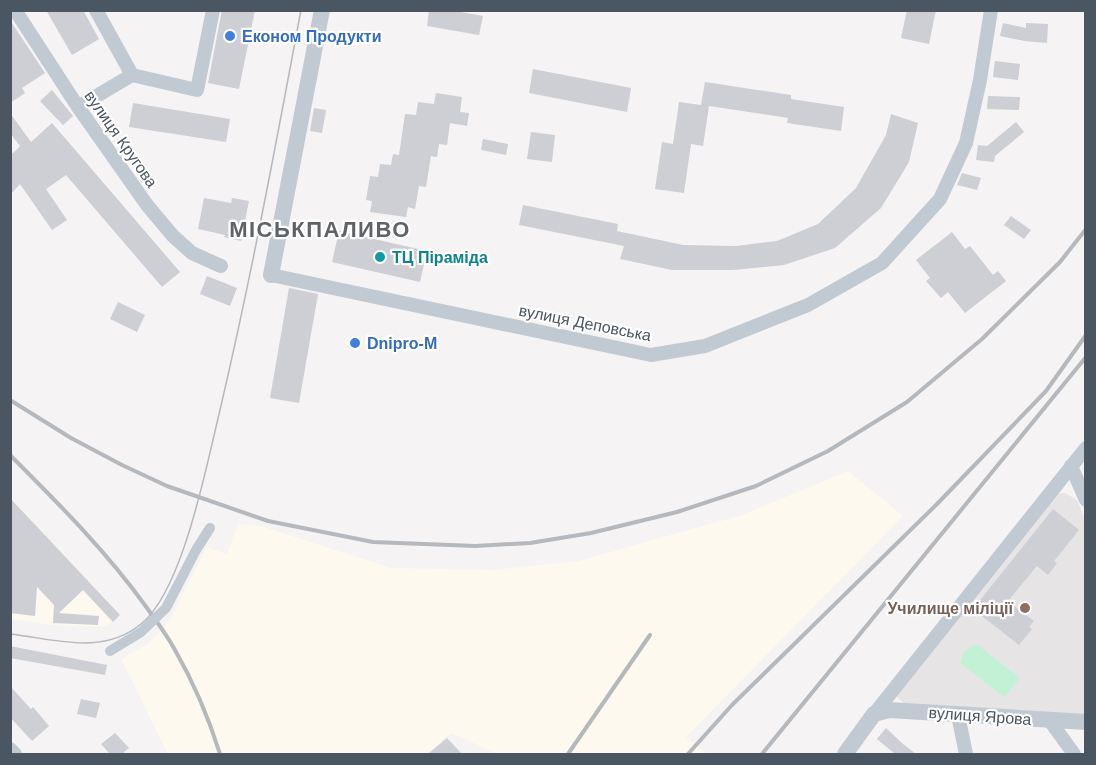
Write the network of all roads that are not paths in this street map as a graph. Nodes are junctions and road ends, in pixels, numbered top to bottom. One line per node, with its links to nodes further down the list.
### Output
1 (15, 10): 7 (street, вулиця Кругова)
2 (96, 10): 6 (street)
3 (213, 10): 6 (street)
4 (322, 10): 9 (street)
5 (991, 10): 9 (street, вулиця Деповська)
6 (132, 75): 7 (street)
7 (78, 107): 8 (street, вулиця Кругова)
8 (221, 266)
9 (271, 275)
10 (1086, 448): 11 (street)
11 (1071, 466): 12 (street); 15 (street)
12 (1086, 500)
13 (210, 528): 14 (street, bridge)
14 (110, 651)
15 (874, 714): 16 (street, вулиця Ярова); 21 (street)
16 (958, 715): 17 (street, вулиця Ярова); 22 (street)
17 (1050, 721): 18 (street, вулиця Ярова); 23 (street)
18 (1086, 722)
19 (10, 749): 20 (street)
20 (15, 754)
21 (845, 754)
22 (966, 754)
23 (1074, 754)

